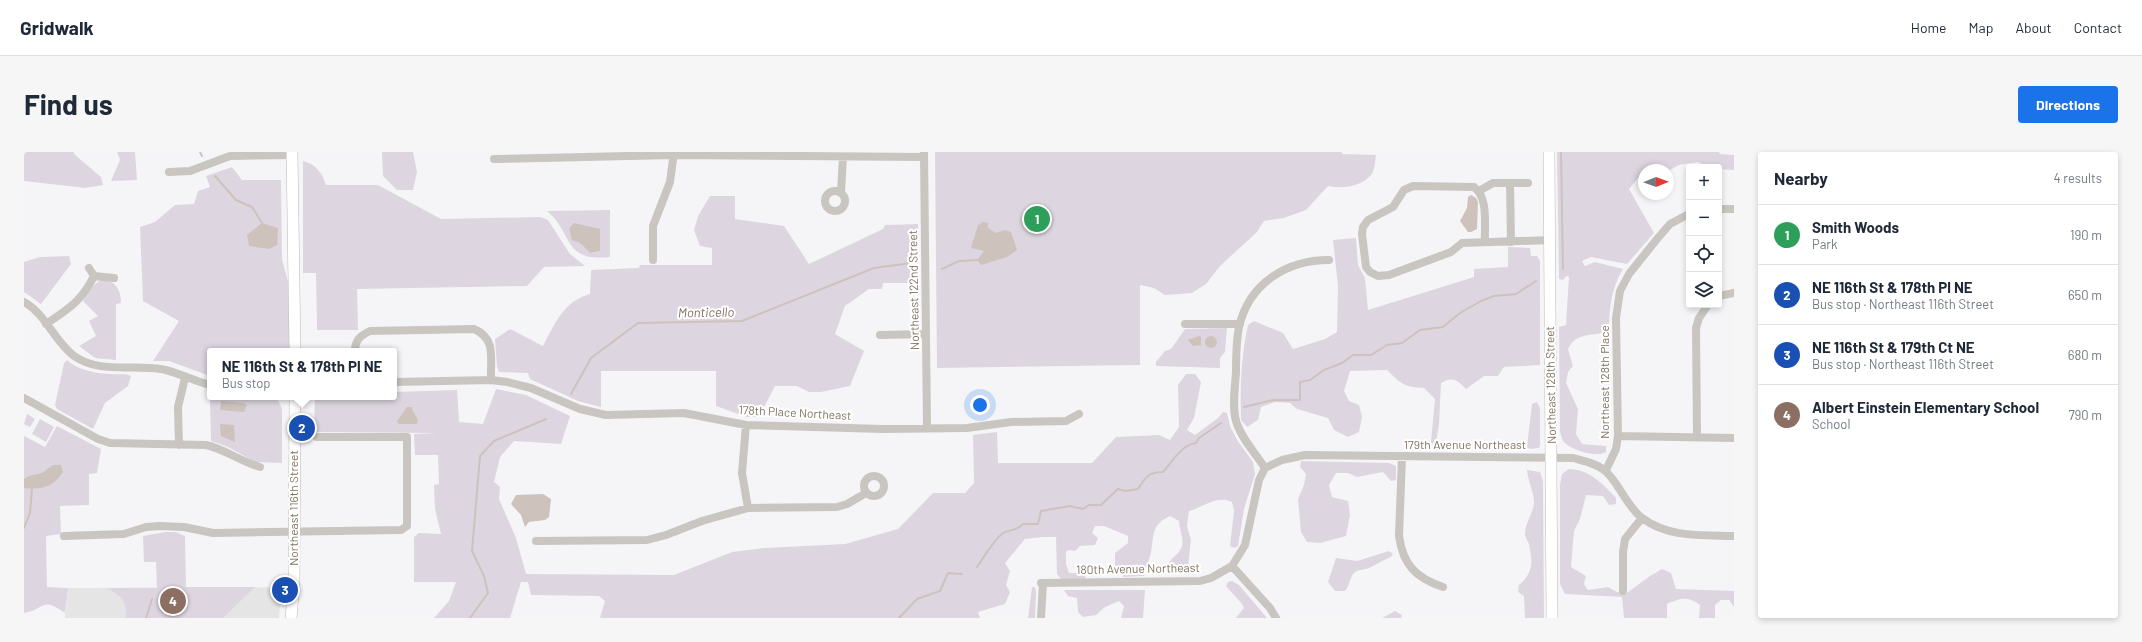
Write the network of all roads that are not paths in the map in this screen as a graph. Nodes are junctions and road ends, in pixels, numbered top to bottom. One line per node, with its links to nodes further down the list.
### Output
1 (1549, 152): 16 (street, Northeast 128th Street)
2 (292, 153): 8 (street); 33 (street)
3 (674, 154): 4 (street); 7 (street); 19 (street)
4 (757, 154): 6 (street)
5 (924, 155): 6 (street); 31 (street, Northeast 122nd Street)
6 (843, 157): 12 (street)
7 (494, 159)
8 (169, 172)
9 (1510, 183): 10 (street); 11 (street); 18 (street)
10 (1528, 183)
11 (1479, 191): 17 (street); 17 (street)
12 (841, 192)
13 (1722, 209): 14 (street)
14 (1734, 209)
15 (1686, 216): 44 (street, Northeast 128th Place)
16 (1550, 240): 18 (street); 50 (street, Northeast 128th Street)
17 (1485, 242): 18 (street)
18 (1511, 242)
19 (653, 260)
20 (1329, 260): 30 (street)
21 (89, 268): 22 (street)
22 (94, 276): 23 (street); 28 (street)
23 (114, 278)
24 (1734, 293): 25 (street)
25 (1722, 295)
26 (24, 302): 28 (street)
27 (1706, 308): 46 (street)
28 (46, 324): 35 (street)
29 (1185, 324): 30 (street)
30 (1240, 324): 52 (street)
31 (926, 334): 32 (street); 43 (street, Northeast 122nd Street)
32 (880, 335)
33 (295, 348)
34 (355, 348): 36 (street)
35 (185, 378): 38 (street); 48 (street)
36 (491, 380): 37 (street, 178th Place Northeast); 42 (street, 178th Place Northeast)
37 (397, 382)
38 (207, 384)
39 (24, 398): 48 (street)
40 (295, 400): 57 (street, Northeast 116th Street)
41 (1079, 414): 43 (street, 178th Place Northeast)
42 (746, 425): 43 (street, 178th Place Northeast); 55 (street)
43 (927, 428)
44 (1618, 436): 46 (street); 53 (street, Northeast 128th Place)
45 (316, 437): 57 (street)
46 (1697, 438): 47 (street)
47 (1734, 438)
48 (179, 445): 51 (street)
49 (1402, 457): 50 (street, 179th Avenue Northeast); 52 (street, 179th Avenue Northeast); 62 (street)
50 (1552, 457): 53 (street, 179th Avenue Northeast); 67 (street, Northeast 128th Street)
51 (260, 467)
52 (1265, 468): 61 (street)
53 (1606, 470): 56 (street, 179th Avenue Northeast)
54 (866, 493): 55 (street)
55 (748, 508): 60 (street)
56 (1642, 518): 59 (street, 179th Avenue Northeast); 63 (street)
57 (294, 531): 58 (street); 64 (street, Northeast 116th Street)
58 (64, 536)
59 (1734, 536)
60 (536, 541)
61 (1232, 566): 65 (street, 180th Avenue Northeast); 66 (street)
62 (1443, 587)
63 (1623, 591)
64 (291, 618)
65 (1041, 618)
66 (1276, 618)
67 (1552, 618)

